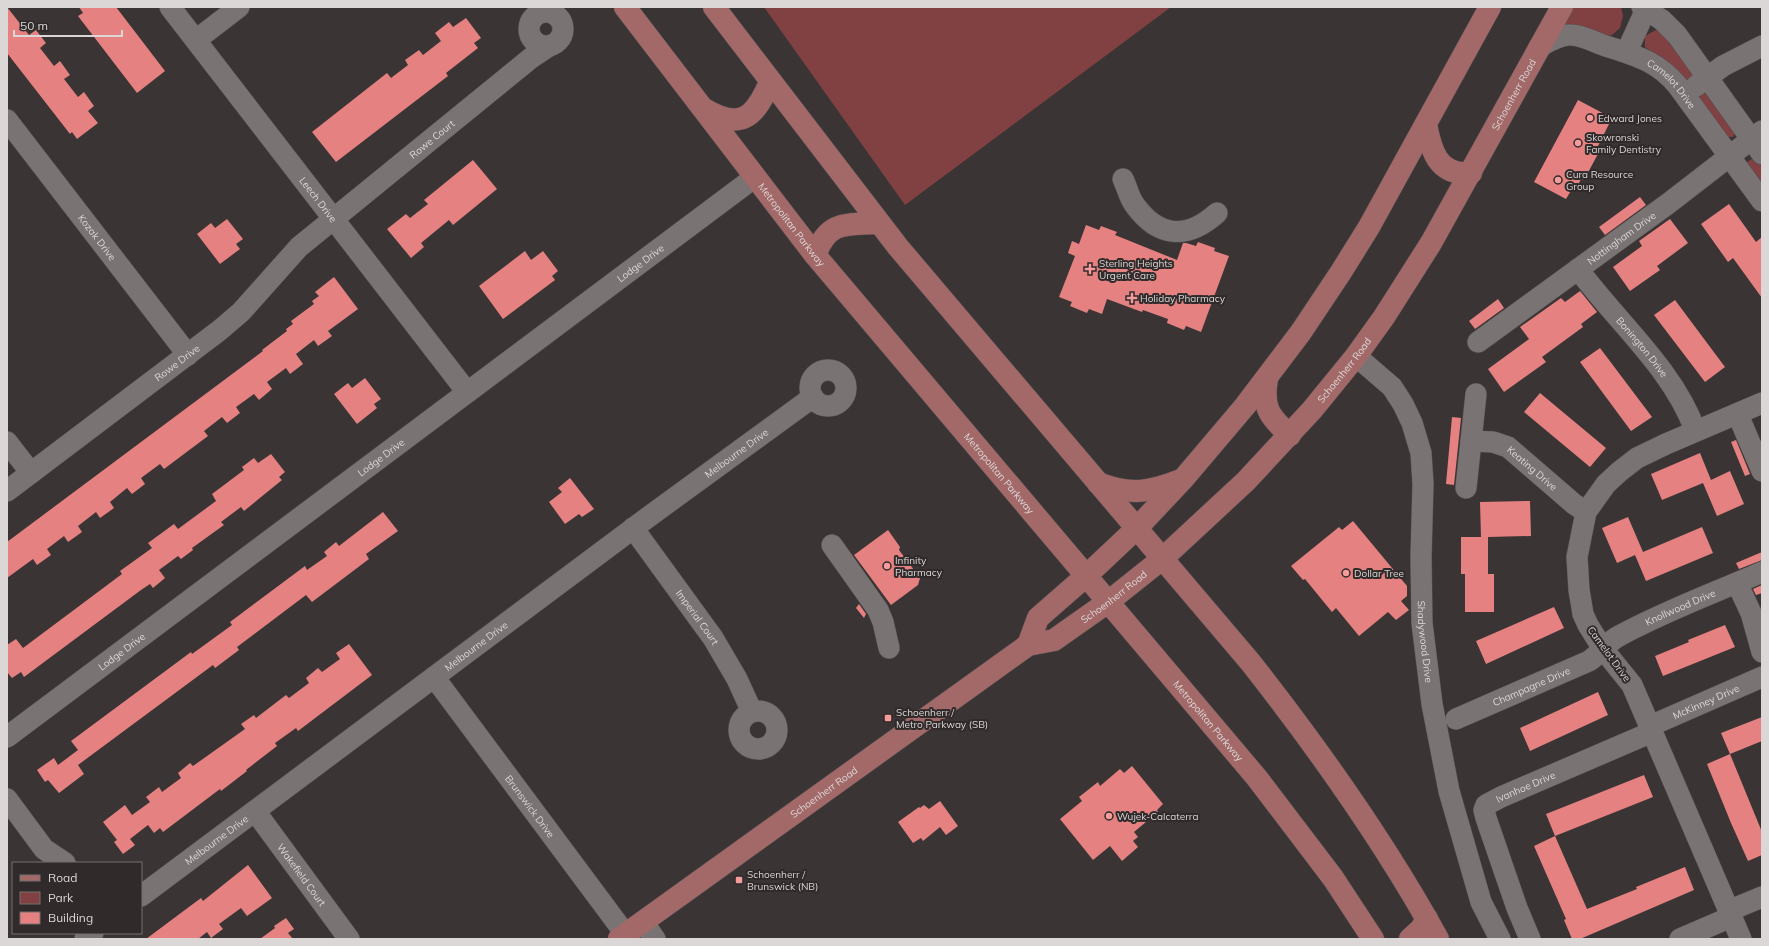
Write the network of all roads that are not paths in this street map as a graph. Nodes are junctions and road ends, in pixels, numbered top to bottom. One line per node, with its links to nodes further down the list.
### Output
1 (170, 7): 9 (street, Leech Drive)
2 (239, 7): 9 (street)
3 (625, 7): 18 (main road, Metropolitan Parkway)
4 (714, 7): 16 (main road)
5 (1490, 7): 20 (main road)
6 (1562, 7): 12 (main road, Schoenherr Road)
7 (1654, 10): 13 (street); 15 (street)
8 (530, 36): 10 (street); 10 (street, Rowe Court); 14 (street, Rowe Court)
9 (196, 40): 28 (street, Leech Drive)
10 (549, 46): 14 (street, Rowe Court)
11 (1762, 46): 15 (street)
12 (1539, 47): 13 (street, Camelot Drive); 23 (main road, Schoenherr Road)
13 (1627, 51): 17 (street, Camelot Drive)
14 (531, 58): 28 (street, Rowe Court)
15 (1708, 78): 17 (street); 21 (street)
16 (770, 82): 18 (main road); 29 (main road)
17 (1684, 94): 22 (street, Camelot Drive)
18 (701, 107): 24 (main road, Metropolitan Parkway)
19 (7, 120): 33 (street, Kozak Drive)
20 (1426, 124): 23 (main road); 35 (main road)
21 (1758, 142): 22 (street, Nottingham Drive)
22 (1730, 156): 26 (street, Camelot Drive); 31 (street, Nottingham Drive)
23 (1471, 173): 34 (main road, Schoenherr Road)
24 (755, 177): 30 (main road, Metropolitan Parkway); 36 (street, Lodge Drive)
25 (1124, 179): 27 (street)
26 (1762, 201)
27 (1217, 213)
28 (333, 219): 33 (street, Rowe Drive); 36 (street, Leech Drive)
29 (878, 222): 30 (main road); 48 (main road)
30 (815, 255): 57 (main road, Metropolitan Parkway)
31 (1578, 269): 32 (street, Nottingham Drive); 41 (street, Bonington Drive)
32 (1478, 342)
33 (188, 355): 46 (street, Rowe Drive)
34 (1356, 356): 42 (main road, Schoenherr Road); 83 (street, Shadywood Drive)
35 (1267, 379): 42 (main road); 47 (main road)
36 (467, 392): 69 (street, Lodge Drive)
37 (1476, 394): 43 (street)
38 (813, 397): 52 (street, Melbourne Drive)
39 (1762, 404): 40 (street, Camelot Drive)
40 (1738, 415): 41 (street, Camelot Drive); 45 (street)
41 (1695, 430): 51 (street, Camelot Drive)
42 (1290, 435): 55 (main road, Schoenherr Road)
43 (1471, 441): 49 (street); 51 (street, Keating Drive)
44 (7, 442): 46 (street)
45 (1762, 471)
46 (31, 473): 50 (street, Rowe Drive)
47 (1184, 478): 48 (main road); 53 (main road)
48 (1098, 483): 53 (main road)
49 (1466, 488)
50 (7, 491)
51 (1586, 512): 62 (street, Camelot Drive)
52 (633, 528): 64 (street, Melbourne Drive); 66 (street, Imperial Court)
53 (1137, 528): 55 (main road); 57 (main road)
54 (832, 545): 61 (street)
55 (1162, 559): 59 (main road, Schoenherr Road); 76 (main road)
56 (1762, 572): 58 (street, Knollwood Drive)
57 (1086, 576): 59 (main road, Metropolitan Parkway); 60 (main road)
58 (1737, 583): 62 (street, Knollwood Drive); 63 (street)
59 (1108, 602): 60 (main road, Schoenherr Road); 79 (main road, Metropolitan Parkway)
60 (1028, 644): 77 (main road, Schoenherr Road)
61 (889, 648)
62 (1604, 649): 67 (street, Champagne Drive); 68 (street, Camelot Drive)
63 (1762, 652)
64 (434, 677): 71 (street, Melbourne Drive); 78 (street, Brunswick Drive)
65 (1762, 677): 68 (street, McKinney Drive)
66 (752, 712)
67 (1456, 719)
68 (1651, 729): 75 (street, Camelot Drive); 84 (street, Ivanhoe Drive)
69 (7, 737)
70 (7, 799): 72 (street)
71 (255, 811): 73 (street, Melbourne Drive); 80 (street, Wakefield Court)
72 (64, 862)
73 (142, 895)
74 (1762, 897): 75 (street)
75 (1730, 914): 85 (street); 86 (street, Camelot Drive)
76 (1427, 919): 81 (main road); 82 (main road)
77 (649, 930): 78 (main road, Schoenherr Road)
78 (625, 937)
79 (1374, 938)
80 (349, 939)
81 (1410, 939)
82 (1438, 939)
83 (1500, 939)
84 (1530, 939)
85 (1680, 939)
86 (1741, 939)

